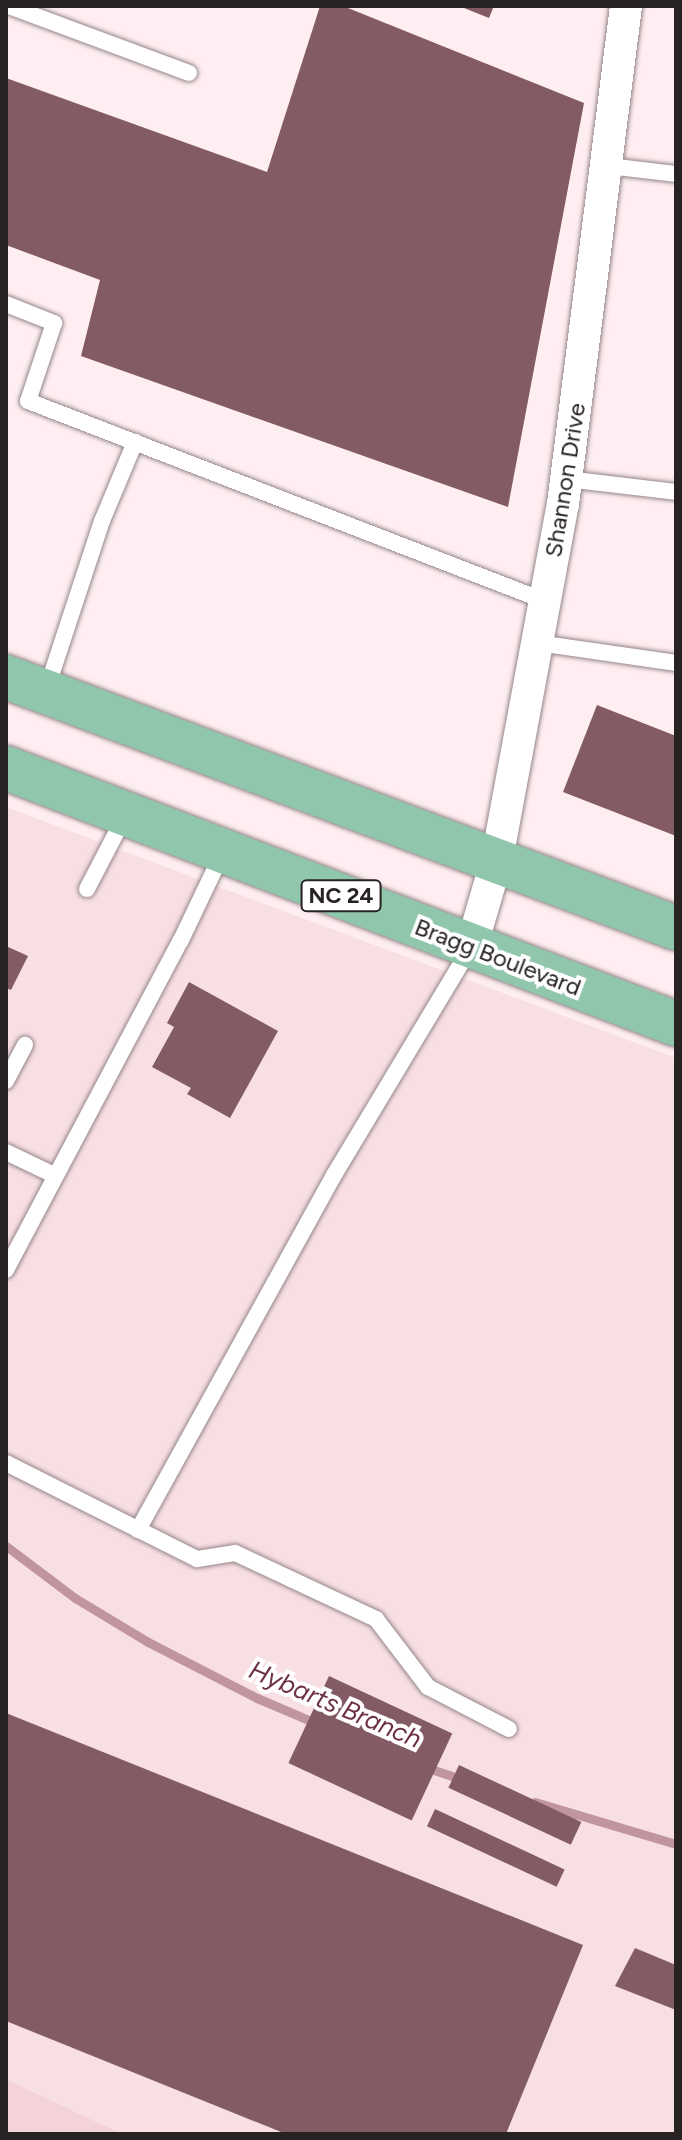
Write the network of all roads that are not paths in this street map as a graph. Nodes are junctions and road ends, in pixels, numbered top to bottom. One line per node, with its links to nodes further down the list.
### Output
1 (9, 6): 3 (lane)
2 (626, 6): 4 (street, Shannon Drive)
3 (189, 73)
4 (608, 166): 5 (lane); 8 (street, Shannon Drive)
5 (676, 174)
6 (6, 304): 7 (lane)
7 (135, 442): 10 (lane); 14 (lane)
8 (566, 479): 9 (lane); 10 (street, Shannon Drive)
9 (676, 492)
10 (545, 601): 11 (street, Shannon Drive)
11 (538, 643): 12 (lane); 18 (street, Shannon Drive)
12 (676, 663)
13 (6, 677): 14 (main road)
14 (46, 692): 18 (main road)
15 (6, 768): 16 (main road, Bragg Boulevard / NC 24)
16 (126, 813): 17 (main road, Bragg Boulevard / NC 24); 19 (lane)
17 (224, 850): 21 (main road, Bragg Boulevard / NC 24); 26 (lane)
18 (497, 859): 20 (main road); 21 (street, Shannon Drive)
19 (87, 889)
20 (676, 928)
21 (471, 948): 22 (main road, Bragg Boulevard / NC 24); 29 (lane)
22 (676, 1024)
23 (25, 1045): 24 (lane)
24 (6, 1081)
25 (6, 1152): 26 (lane)
26 (56, 1176): 27 (lane)
27 (6, 1270)
28 (6, 1463): 29 (lane)
29 (138, 1530): 30 (lane)
30 (509, 1729)

